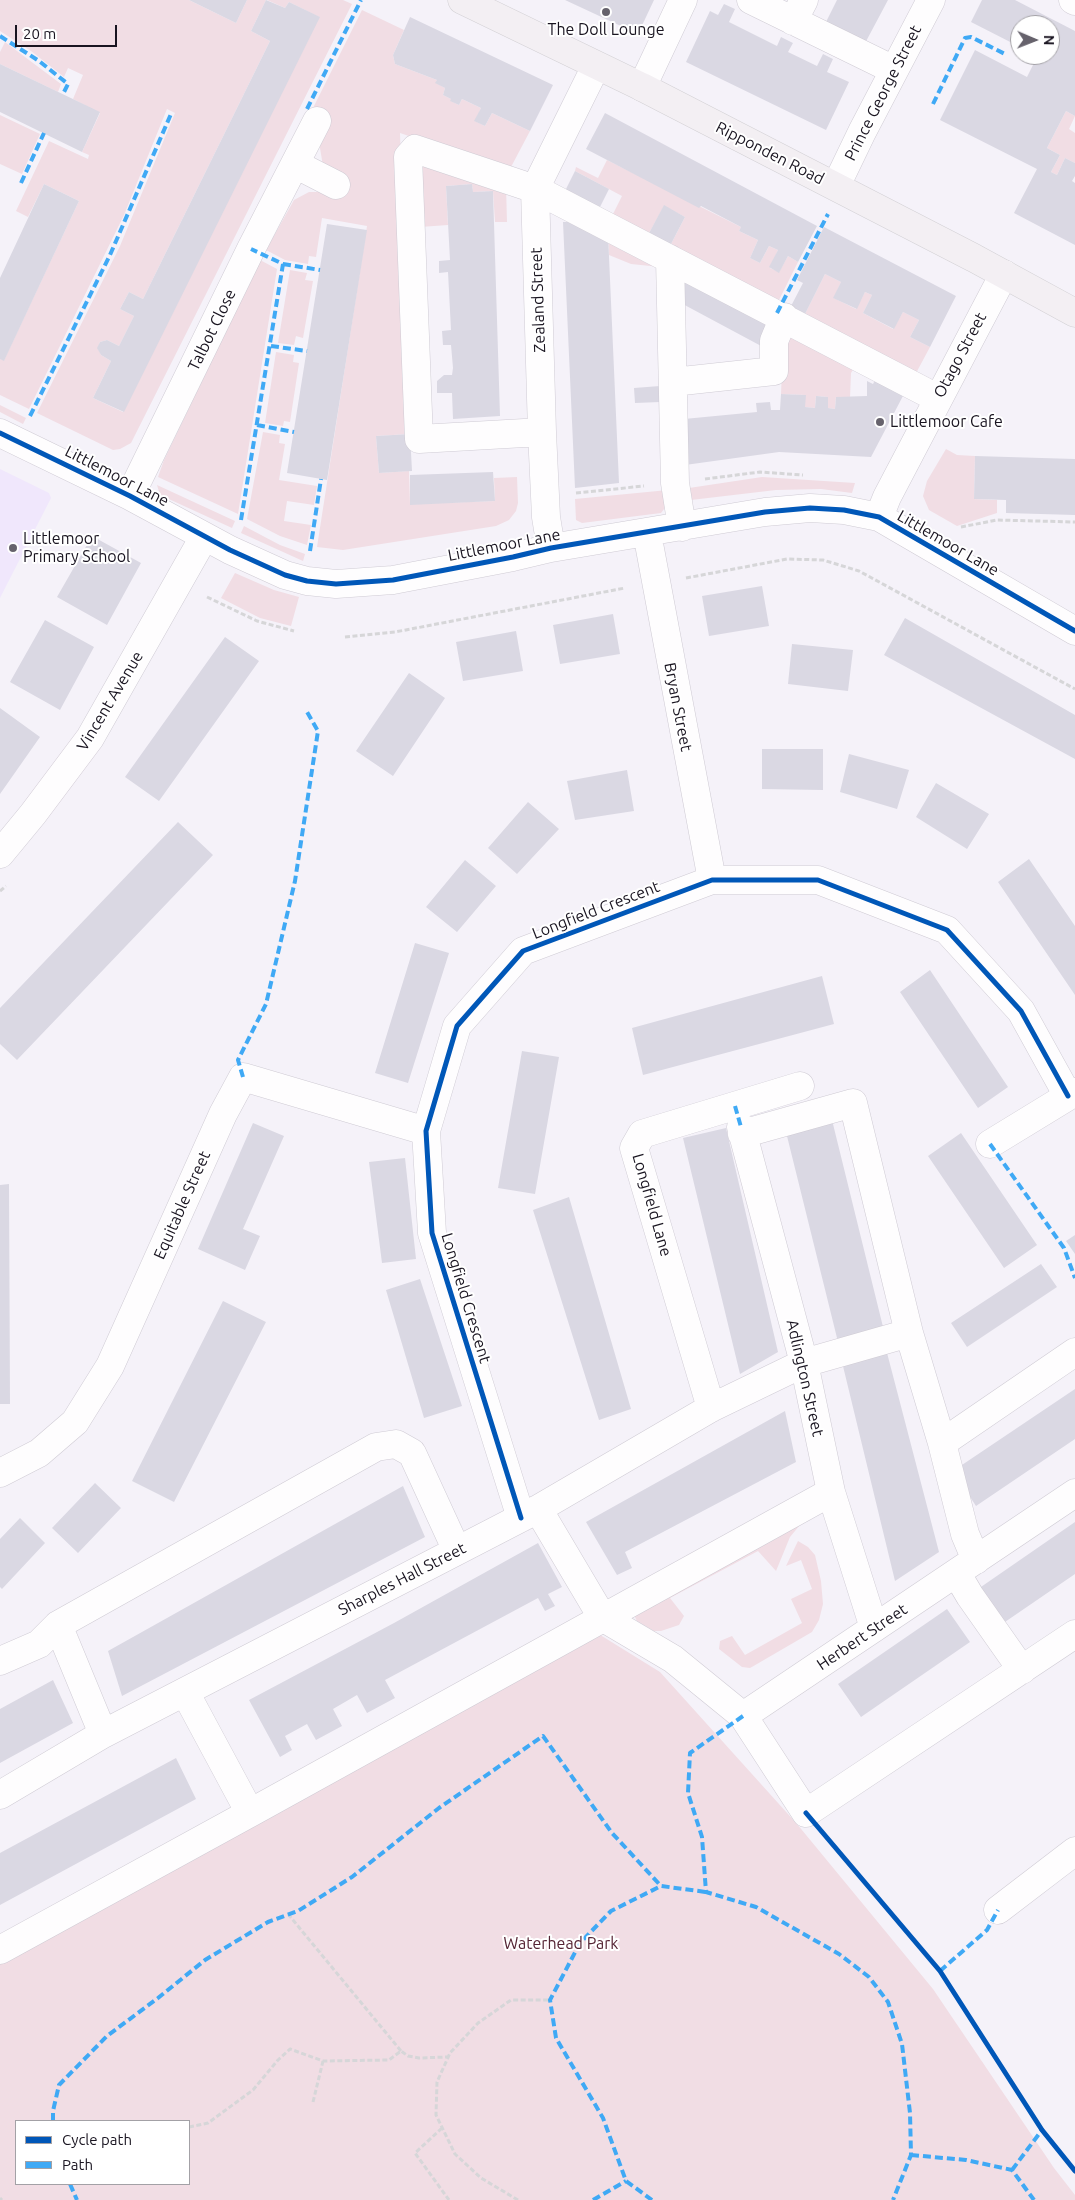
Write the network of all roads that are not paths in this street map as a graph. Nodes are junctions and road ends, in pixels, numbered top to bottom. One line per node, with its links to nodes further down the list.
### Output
1 (462, 0): 6 (main road, Ripponden Road)
2 (683, 0): 8 (street)
3 (751, 0): 5 (street)
4 (931, 0): 7 (street, Prince George Street)
5 (799, 10): 7 (street)
6 (596, 66): 8 (main road, Ripponden Road); 13 (street, Zealand Street)
7 (894, 70): 12 (street, Prince George Street)
8 (642, 87): 12 (main road, Ripponden Road)
9 (317, 121): 10 (street, Talbot Close)
10 (295, 164): 11 (street); 22 (street, Talbot Close)
11 (336, 185)
12 (836, 186): 15 (main road, Ripponden Road)
13 (535, 189): 14 (street); 20 (street, Zealand Street); 20 (street)
14 (670, 259): 17 (street); 18 (street)
15 (1004, 274): 16 (main road, Ripponden Road); 19 (street, Otago Street)
16 (1075, 313)
17 (784, 317): 18 (street); 19 (street)
18 (672, 382): 24 (street)
19 (937, 398): 23 (street, Otago Street)
20 (542, 432): 27 (street, Zealand Street)
21 (0, 433): 22 (street, Littlemoor Lane)
22 (130, 496): 26 (street, Littlemoor Lane)
23 (879, 517): 24 (street, Littlemoor Lane); 28 (street, Littlemoor Lane)
24 (682, 527): 25 (street, Littlemoor Lane)
25 (647, 533): 27 (street, Littlemoor Lane); 30 (street, Bryan Street)
26 (204, 537): 27 (street, Littlemoor Lane); 29 (street, Vincent Avenue)
27 (551, 548)
28 (1075, 630)
29 (0, 854)
30 (712, 880): 32 (street, Longfield Crescent); 33 (street, Longfield Crescent)
31 (800, 1086): 38 (street, Longfield Lane)
32 (1072, 1094): 34 (street, Longfield Crescent)
33 (426, 1131): 40 (street, Equitable Street); 43 (street, Longfield Crescent)
34 (990, 1144)
35 (908, 1333): 37 (street, Sharples Hall Street); 37 (street, Adlington Street); 39 (street)
36 (1075, 1352): 39 (street)
37 (804, 1363): 38 (street, Sharples Hall Street); 41 (street, Adlington Street)
38 (711, 1408): 43 (street, Sharples Hall Street)
39 (942, 1443): 45 (street)
40 (0, 1473)
41 (831, 1492): 46 (street); 48 (street, Adlington Street)
42 (1075, 1493): 45 (street, Herbert Street)
43 (529, 1513): 44 (street, Sharples Hall Street); 46 (street, Longfield Crescent)
44 (457, 1551): 47 (street); 52 (street, Sharples Hall Street)
45 (967, 1567): 48 (street, Herbert Street); 51 (street)
46 (602, 1617): 53 (street); 56 (street)
47 (58, 1626): 50 (street); 54 (street)
48 (874, 1628): 53 (street, Herbert Street)
49 (1075, 1634): 51 (street)
50 (0, 1661)
51 (1022, 1670): 53 (street)
52 (185, 1692): 54 (street, Sharples Hall Street); 56 (street)
53 (744, 1716)
54 (103, 1734): 55 (street, Sharples Hall Street)
55 (0, 1795)
56 (250, 1813): 59 (street)
57 (1075, 1852): 58 (street)
58 (998, 1910)
59 (0, 1950)

